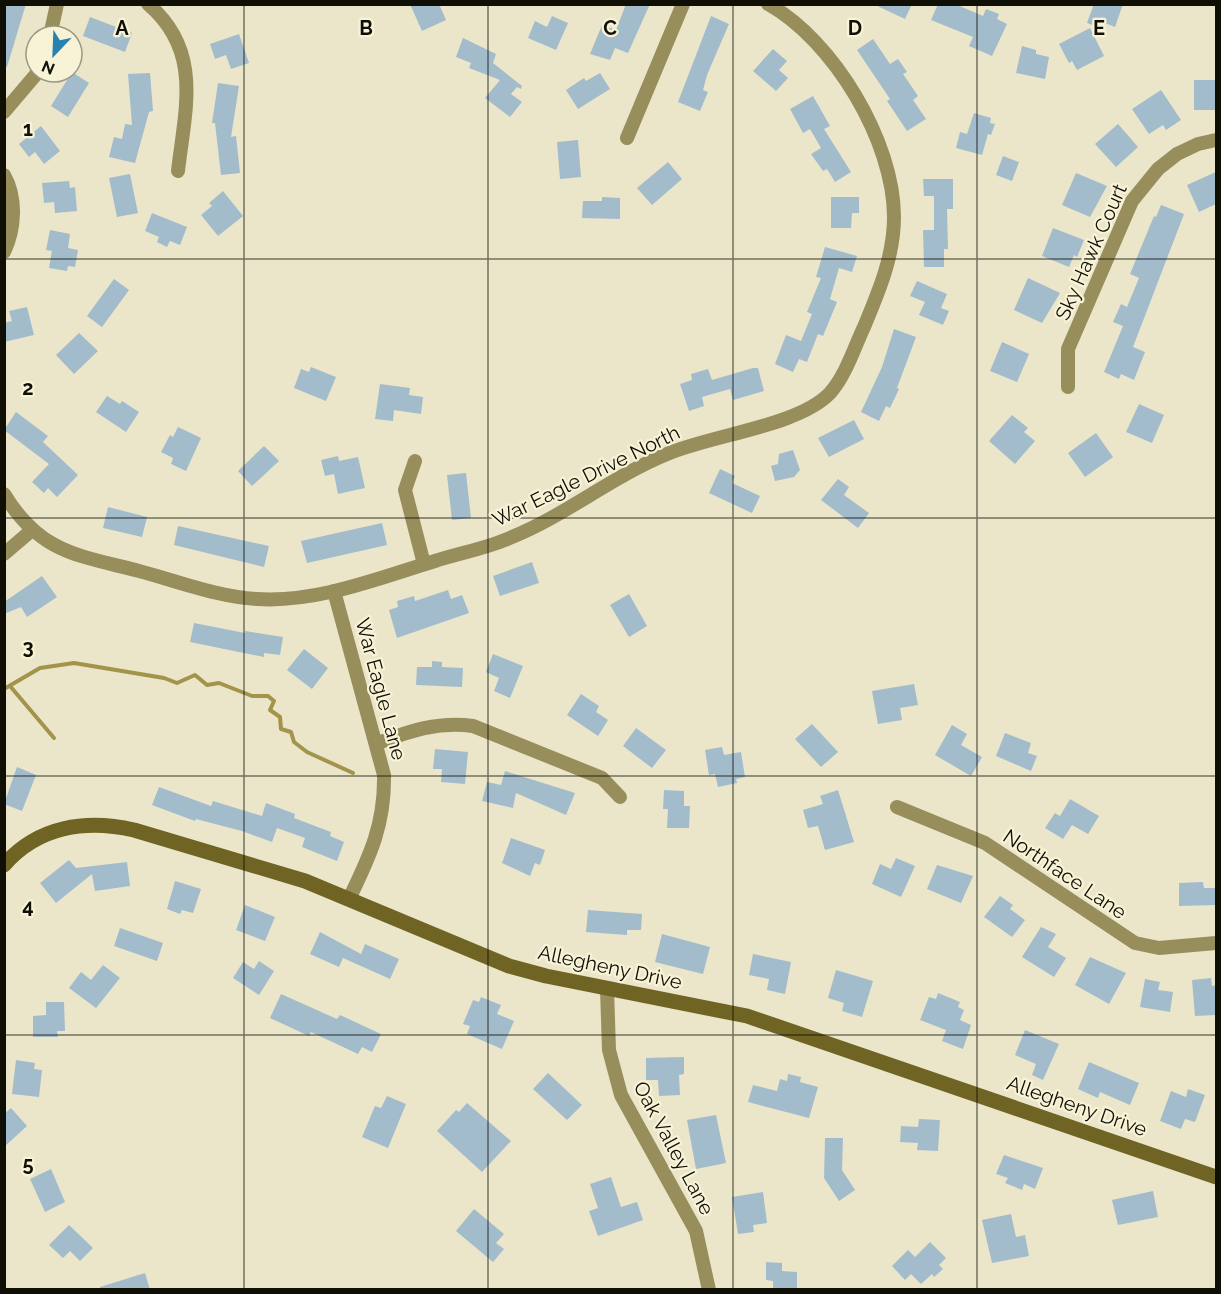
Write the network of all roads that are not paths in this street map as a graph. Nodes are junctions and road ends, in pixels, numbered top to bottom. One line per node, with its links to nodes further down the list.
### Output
1 (57, 4): 5 (street)
2 (148, 4): 10 (street)
3 (683, 4): 8 (street)
4 (768, 4): 18 (street, War Eagle Drive North)
5 (53, 24)
6 (28, 84): 7 (street)
7 (4, 112)
8 (627, 138)
9 (1216, 140): 13 (street, Sky Hawk Court)
10 (178, 171)
11 (4, 175): 12 (street)
12 (4, 252)
13 (1068, 387)
14 (414, 461): 18 (street)
15 (4, 494): 16 (street, War Eagle Drive North)
16 (32, 530): 17 (street); 19 (street, War Eagle Drive North)
17 (4, 554)
18 (424, 564): 19 (street, War Eagle Drive North)
19 (333, 591): 20 (street, War Eagle Lane)
20 (378, 743): 21 (street); 24 (street, War Eagle Lane)
21 (620, 797)
22 (897, 807): 25 (street, Northface Lane)
23 (4, 865): 24 (street, Allegheny Drive)
24 (349, 898): 26 (street, Allegheny Drive)
25 (1216, 943)
26 (607, 989): 27 (street, Allegheny Drive); 28 (street, Oak Valley Lane)
27 (1216, 1177)
28 (710, 1290)

